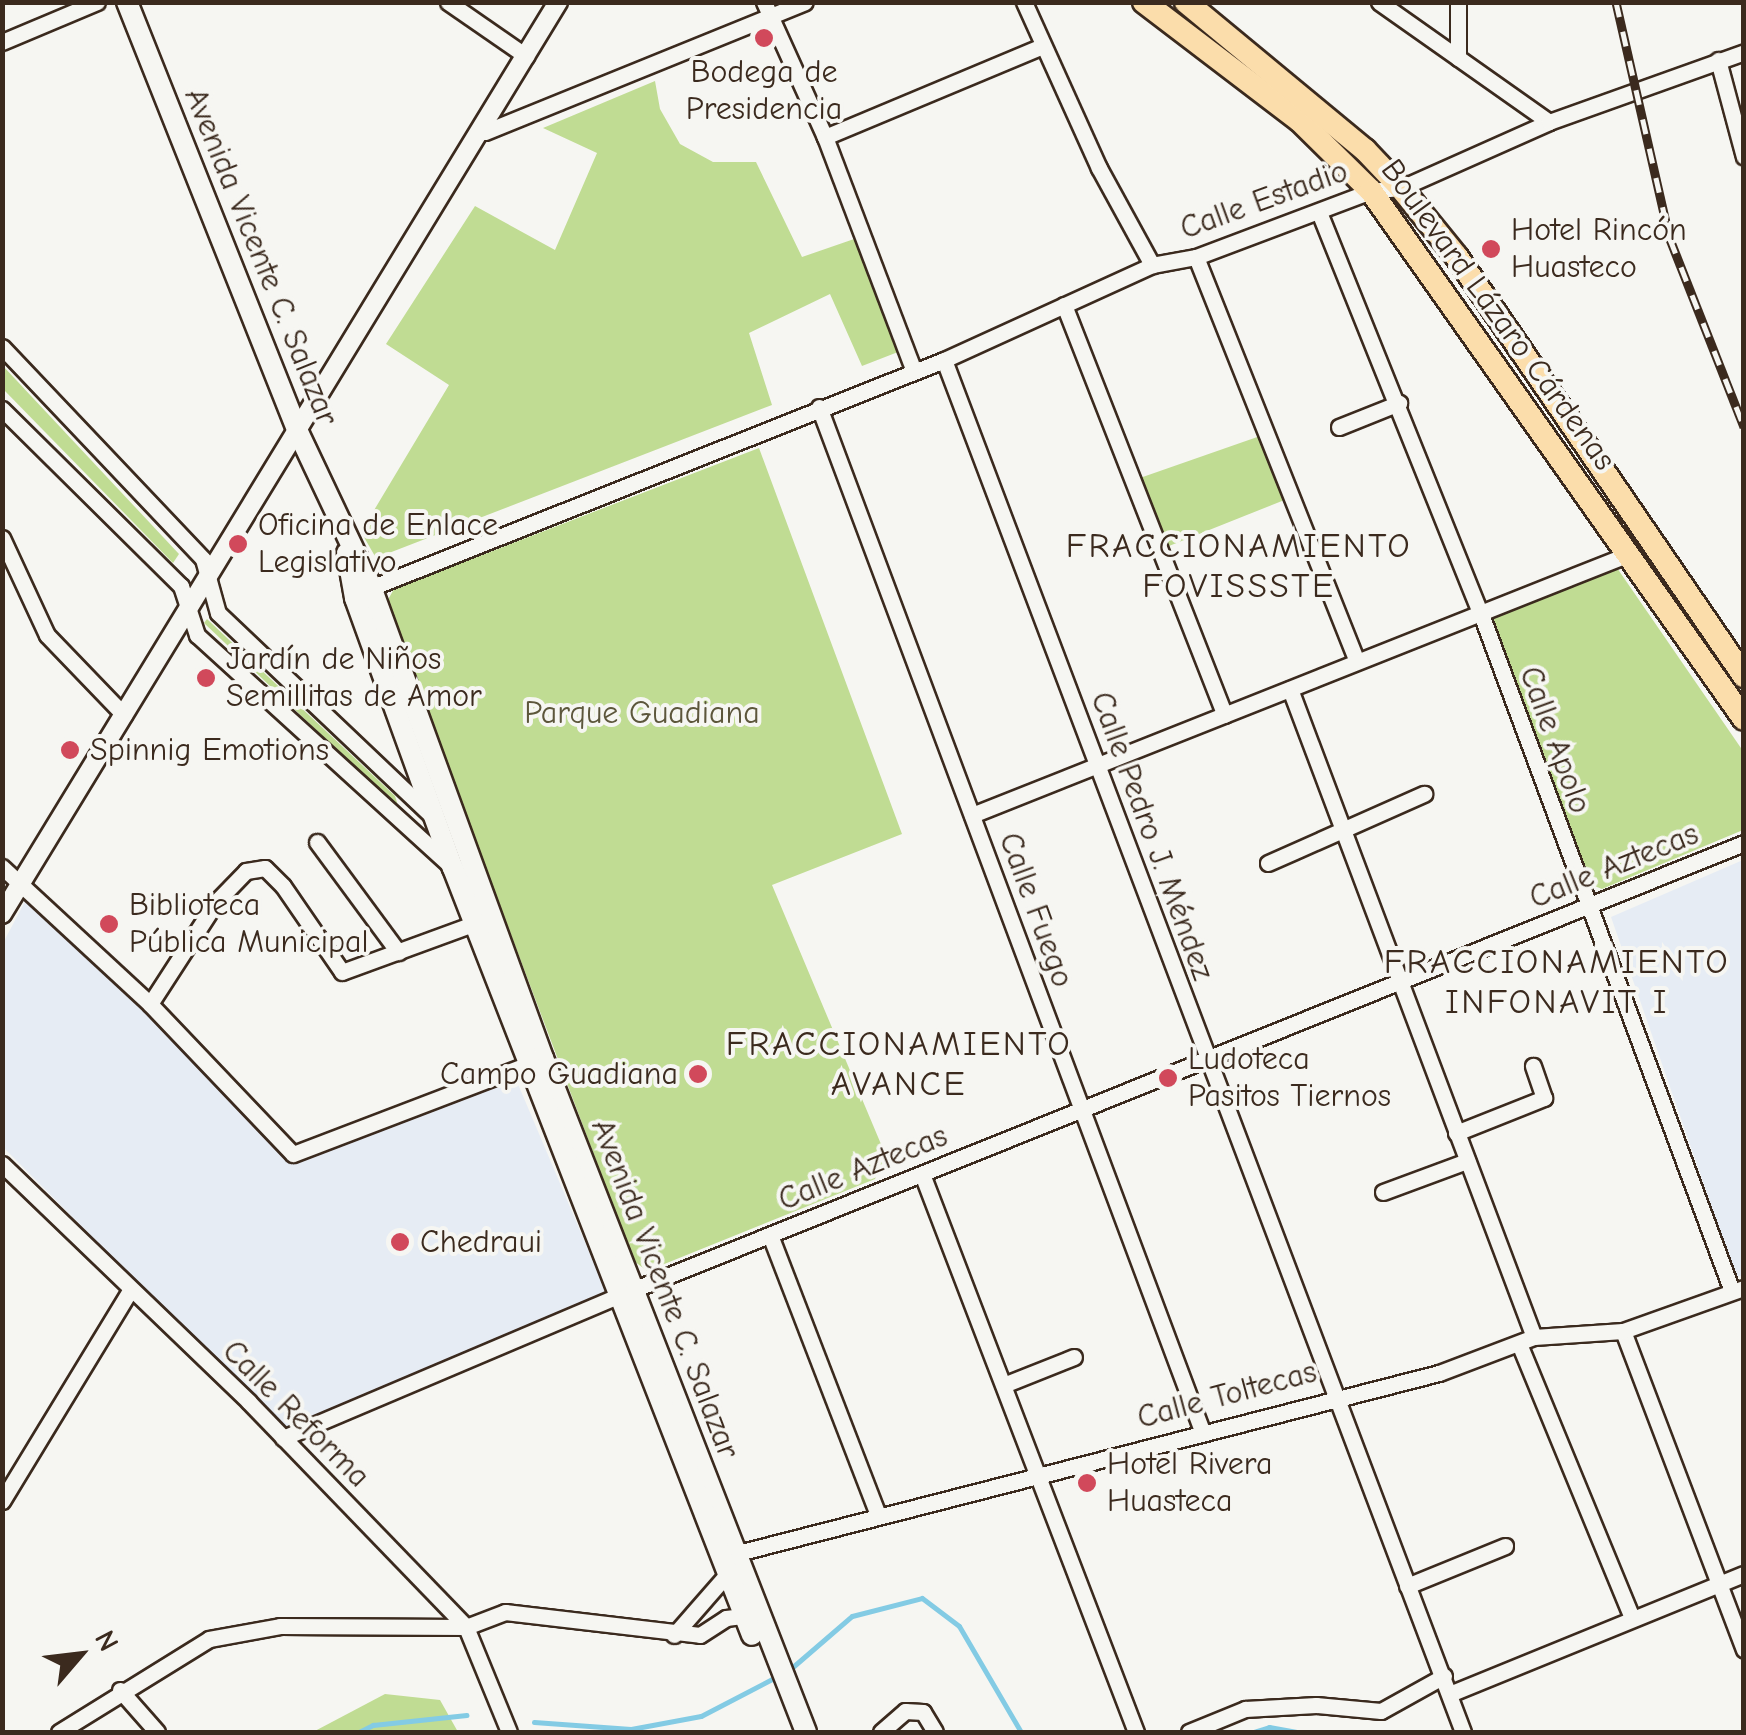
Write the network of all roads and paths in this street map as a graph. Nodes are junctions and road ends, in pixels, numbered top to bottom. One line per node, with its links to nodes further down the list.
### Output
1 (97, 2): 12 (street)
2 (127, 2): 35 (main road, Avenida Vicente C. Salazar)
3 (448, 2): 15 (street)
4 (558, 2): 15 (street)
5 (806, 2): 11 (street)
6 (1024, 2): 13 (street)
7 (1144, 2): 23 (main road, Boulevard Lázaro Cárdenas)
8 (1186, 2): 22 (main road, Boulevard Lázaro Cárdenas)
9 (1379, 2): 16 (street)
10 (1458, 2): 16 (street)
11 (767, 9): 19 (street); 20 (street)
12 (2, 42)
13 (1043, 46): 20 (street); 26 (street)
14 (1744, 52): 17 (street, Calle Estadio)
15 (526, 56): 19 (street)
16 (1458, 58): 18 (street)
17 (1718, 60): 18 (street, Calle Estadio); 21 (street)
18 (1549, 122): 22 (street, Calle Estadio)
19 (484, 132): 35 (street)
20 (825, 137): 30 (street)
21 (1744, 158)
22 (1401, 188): 23 (street, Calle Estadio); 43 (main road, Boulevard Lázaro Cárdenas)
23 (1371, 191): 24 (street, Calle Estadio); 37 (main road, Boulevard Lázaro Cárdenas)
24 (1319, 212): 25 (street, Calle Estadio); 31 (street, Calle Apolo)
25 (1196, 257): 26 (street, Calle Estadio); 42 (street)
26 (1152, 265): 27 (street, Calle Estadio)
27 (1064, 305): 29 (street, Calle Estadio); 46 (street)
28 (2, 346): 38 (street)
29 (944, 360): 30 (street); 48 (street, Calle Pedro J. Méndez)
30 (914, 371): 32 (street)
31 (1398, 402): 34 (street); 41 (street, Calle Apolo)
32 (819, 408): 39 (street); 50 (street, Calle Fuego)
33 (2, 409): 40 (street)
34 (1338, 427)
35 (298, 432): 38 (street); 39 (main road, Avenida Vicente C. Salazar)
36 (2, 538): 45 (street)
37 (1629, 554): 41 (street); 47 (main road, Boulevard Lázaro Cárdenas)
38 (208, 580): 40 (street); 51 (street)
39 (362, 591): 51 (main road, Avenida Vicente C. Salazar); 55 (main road, Avenida Vicente C. Salazar)
40 (190, 613): 45 (street); 55 (street)
41 (1481, 614): 42 (street); 59 (street, Calle Apolo)
42 (1357, 661): 44 (street)
43 (1744, 676)
44 (1290, 689): 46 (street); 52 (street)
45 (124, 715): 58 (street)
46 (1225, 715): 48 (street)
47 (1744, 719)
48 (1098, 766): 50 (street); 65 (street, Calle Pedro J. Méndez)
49 (1424, 794): 52 (street)
50 (972, 815): 68 (street, Calle Fuego)
51 (435, 819): 55 (main road, Avenida Vicente C. Salazar)
52 (1339, 830): 56 (street); 63 (street)
53 (317, 842): 62 (street)
54 (1744, 844): 59 (street, Calle Aztecas)
55 (462, 858): 61 (main road, Avenida Vicente C. Salazar)
56 (1268, 864)
57 (2, 867): 58 (street)
58 (21, 879): 60 (street); 64 (street)
59 (1586, 907): 63 (street, Calle Aztecas); 76 (street, Calle Apolo)
60 (2, 914)
61 (482, 920): 62 (street); 66 (main road, Avenida Vicente C. Salazar)
62 (398, 952): 64 (street)
63 (1399, 982): 65 (street, Calle Aztecas); 69 (street)
64 (150, 1004): 66 (street)
65 (1206, 1060): 68 (street, Calle Aztecas); 82 (street, Calle Pedro J. Méndez)
66 (535, 1061): 77 (main road, Avenida Vicente C. Salazar)
67 (1532, 1066): 69 (street)
68 (1080, 1110): 72 (street, Calle Aztecas); 83 (street, Calle Fuego)
69 (1456, 1133): 70 (street)
70 (1467, 1161): 73 (street); 79 (street)
71 (2, 1164): 75 (street, Calle Reforma)
72 (922, 1174): 74 (street, Calle Aztecas); 81 (street)
73 (1383, 1192)
74 (770, 1235): 77 (street, Calle Aztecas); 87 (street)
75 (130, 1290): 84 (street, Calle Reforma); 86 (street)
76 (1738, 1290): 78 (street, Calle Toltecas)
77 (627, 1292): 84 (street, Calle Aztecas); 89 (main road, Avenida Vicente C. Salazar)
78 (1623, 1330): 79 (street, Calle Toltecas); 91 (street)
79 (1527, 1341): 82 (street, Calle Toltecas); 94 (street)
80 (1074, 1357): 81 (street)
81 (1006, 1384): 85 (street)
82 (1337, 1394): 83 (street, Calle Toltecas); 92 (street, Calle Pedro J. Méndez)
83 (1202, 1431): 85 (street, Calle Toltecas)
84 (283, 1438): 95 (street, Calle Reforma)
85 (1040, 1472): 87 (street, Calle Toltecas); 107 (street)
86 (2, 1502)
87 (878, 1515): 89 (street, Calle Toltecas)
88 (1506, 1546): 92 (street)
89 (728, 1561): 93 (main road, Avenida Vicente C. Salazar); 96 (street)
90 (1744, 1574): 91 (street)
91 (1718, 1583): 94 (street); 97 (street)
92 (1407, 1586): 98 (street, Calle Pedro J. Méndez)
93 (752, 1615): 96 (street); 101 (main road, Avenida Vicente C. Salazar)
94 (1632, 1618): 100 (street)
95 (466, 1627): 96 (street); 99 (street); 104 (street, Calle Reforma)
96 (674, 1634)
97 (1744, 1650)
98 (1444, 1676): 100 (street, Calle Pedro J. Méndez); 108 (street)
99 (120, 1690): 102 (street); 103 (street)
100 (1452, 1694): 109 (street, Calle Pedro J. Méndez)
101 (796, 1724)
102 (58, 1732)
103 (157, 1732)
104 (509, 1732)
105 (881, 1732): 106 (street)
106 (935, 1732)
107 (1136, 1732)
108 (1189, 1732)
109 (1463, 1732)

